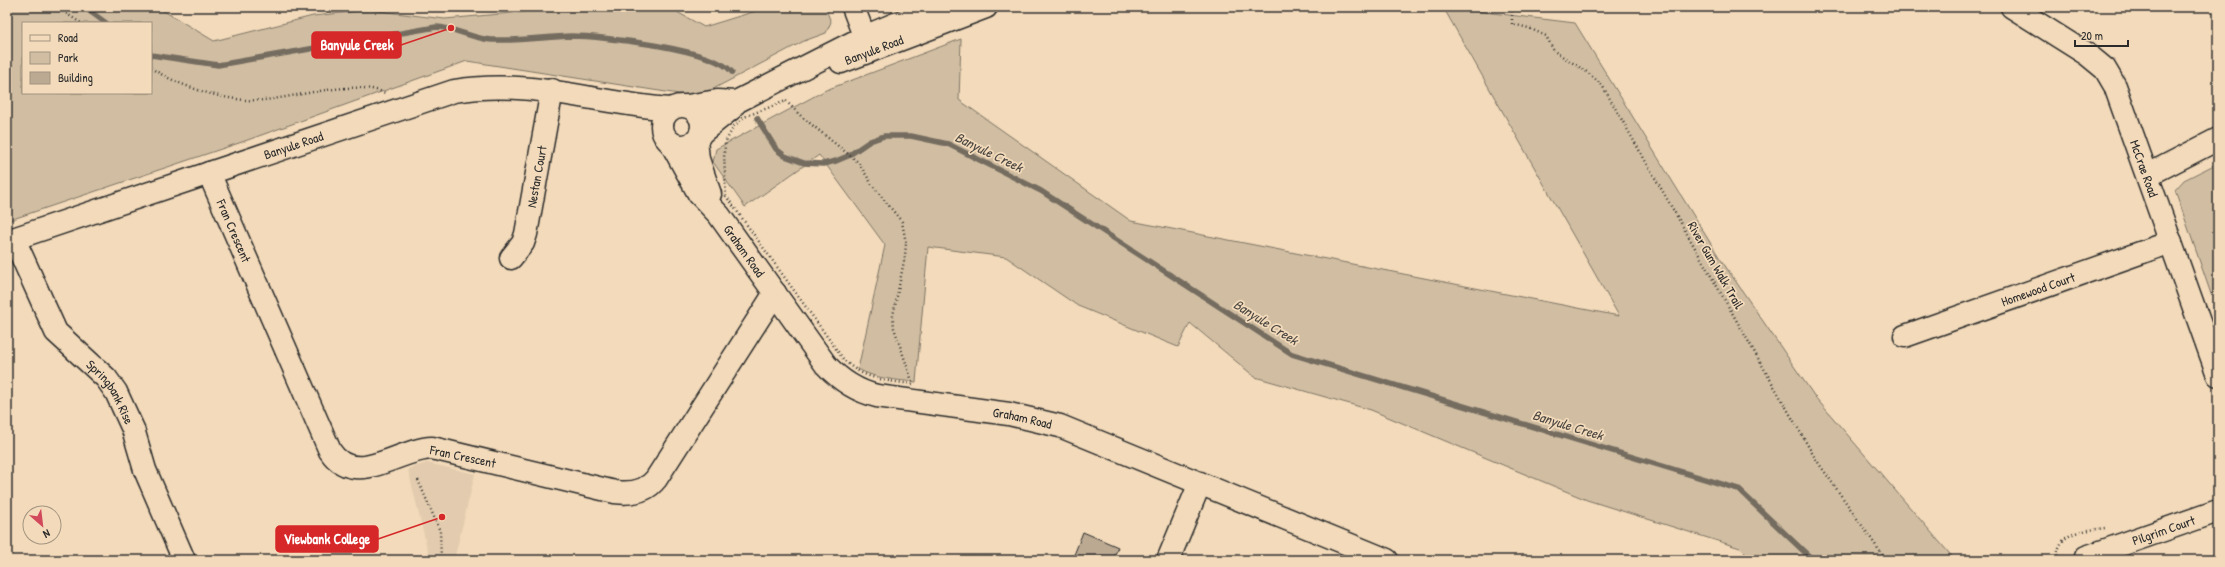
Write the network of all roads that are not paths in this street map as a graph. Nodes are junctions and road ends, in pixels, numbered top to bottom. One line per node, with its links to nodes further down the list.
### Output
1 (853, 7): 5 (street)
2 (936, 7): 5 (street, Banyule Road)
3 (986, 7): 5 (street, Banyule Road)
4 (2012, 7): 14 (street, McCrae Road)
5 (867, 45): 8 (street, Banyule Road)
6 (552, 90): 7 (street, Banyule Road); 13 (street, Banyule Road); 18 (street, Nestan Court)
7 (586, 96): 9 (street, Banyule Road); 11 (street, Banyule Road)
8 (736, 102): 9 (street, Banyule Road); 10 (street, Banyule Road)
9 (679, 108): 10 (street); 11 (street)
10 (698, 137): 11 (street); 15 (street, Graham Road)
11 (667, 138): 15 (street, Graham Road)
12 (2218, 139): 14 (street)
13 (209, 173): 16 (street, Banyule Road); 19 (street, Fran Crescent)
14 (2148, 175): 17 (street, McCrae Road)
15 (719, 215): 19 (street, Graham Road)
16 (11, 240): 25 (street, Springbank Rise)
17 (2171, 242): 20 (street, Homewood Court); 21 (street, McCrae Road)
18 (511, 258)
19 (775, 293): 22 (street, Graham Road)
20 (1905, 336)
21 (2218, 375)
22 (1200, 483): 26 (street); 27 (street, Graham Road)
23 (2218, 510): 24 (street, Pilgrim Court)
24 (2086, 558)
25 (184, 560)
26 (1168, 560)
27 (1387, 560)

